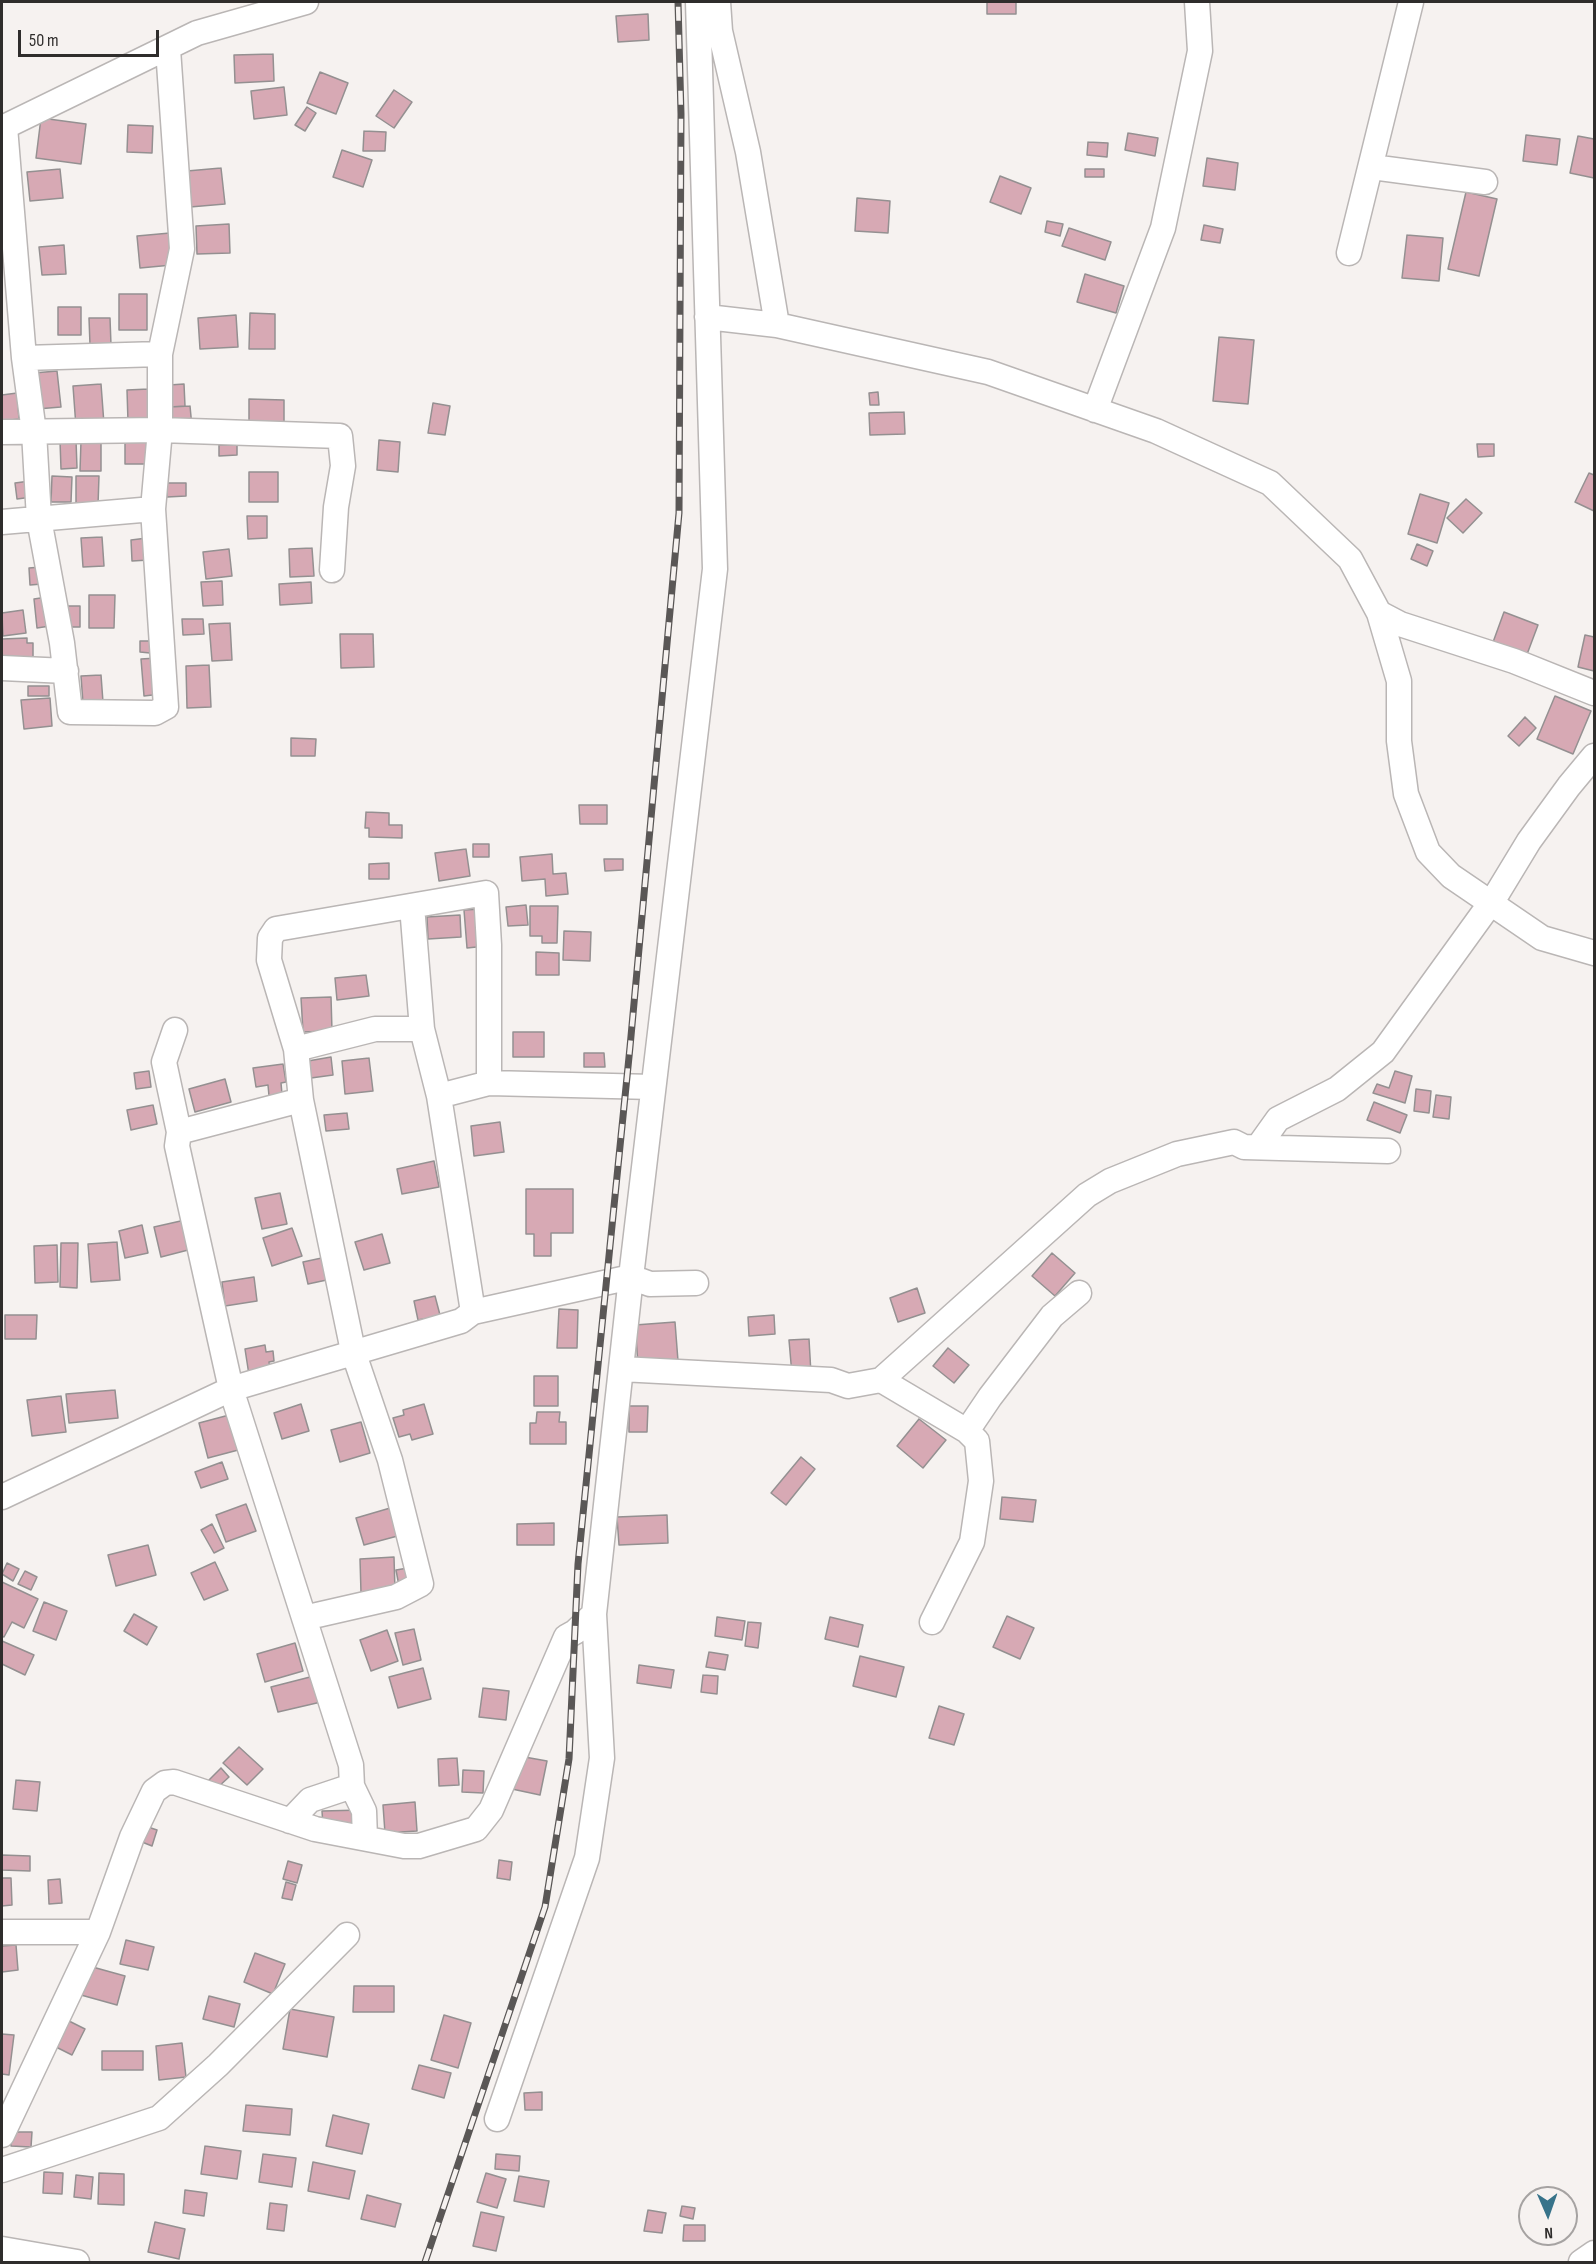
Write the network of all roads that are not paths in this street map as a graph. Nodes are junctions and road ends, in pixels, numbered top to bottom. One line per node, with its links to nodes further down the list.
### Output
1 (306, 2): 6 (street)
2 (698, 2): 8 (street)
3 (718, 2): 7 (street)
4 (1197, 2): 17 (street)
5 (1411, 2): 10 (street)
6 (168, 49): 9 (street); 15 (street)
7 (732, 89): 8 (street); 14 (street)
8 (701, 124): 13 (street)
9 (3, 127): 16 (street)
10 (1372, 167): 11 (street); 12 (street)
11 (1485, 182)
12 (1349, 253)
13 (707, 317): 14 (street); 37 (street)
14 (777, 325): 17 (street)
15 (160, 354): 16 (street); 18 (street)
16 (24, 358): 20 (street)
17 (1095, 410): 25 (street)
18 (160, 430): 20 (street); 21 (street); 24 (street)
19 (2, 432): 20 (street)
20 (34, 432): 22 (street)
21 (153, 509): 22 (street); 27 (street)
22 (39, 519): 23 (street); 27 (street)
23 (2, 522)
24 (332, 570)
25 (1379, 613): 28 (street); 30 (street)
26 (2, 668): 27 (street)
27 (66, 671)
28 (1594, 693)
29 (1594, 756): 30 (street)
30 (1491, 903): 32 (street); 41 (street)
31 (412, 906): 33 (street); 35 (street); 36 (street)
32 (1594, 953)
33 (422, 1029): 35 (street); 38 (street)
34 (175, 1030): 40 (street)
35 (296, 1049): 39 (street)
36 (489, 1083): 37 (street); 38 (street)
37 (653, 1087): 43 (street)
38 (439, 1096): 46 (street)
39 (301, 1100): 40 (street); 47 (street)
40 (179, 1132): 50 (street)
41 (1258, 1147): 42 (street); 49 (street)
42 (1388, 1151)
43 (631, 1277): 44 (street); 46 (street); 48 (street)
44 (696, 1283)
45 (1079, 1293): 51 (street)
46 (473, 1312): 47 (street)
47 (353, 1352): 50 (street); 54 (street)
48 (621, 1368): 49 (street); 53 (street)
49 (881, 1380): 51 (street)
50 (231, 1389): 52 (street); 54 (street)
51 (967, 1431): 55 (street)
52 (2, 1497)
53 (594, 1614): 58 (street); 62 (street)
54 (304, 1618): 56 (street)
55 (932, 1622)
56 (352, 1786): 57 (street); 58 (street)
57 (290, 1821): 58 (street); 60 (street)
58 (365, 1838)
59 (2, 1932): 60 (street)
60 (98, 1932): 63 (street)
61 (347, 1935): 64 (street)
62 (497, 2119)
63 (2, 2135)
64 (2, 2170)
65 (2, 2248): 67 (street)
66 (1594, 2253): 68 (street)
67 (77, 2262)
68 (1581, 2262)

